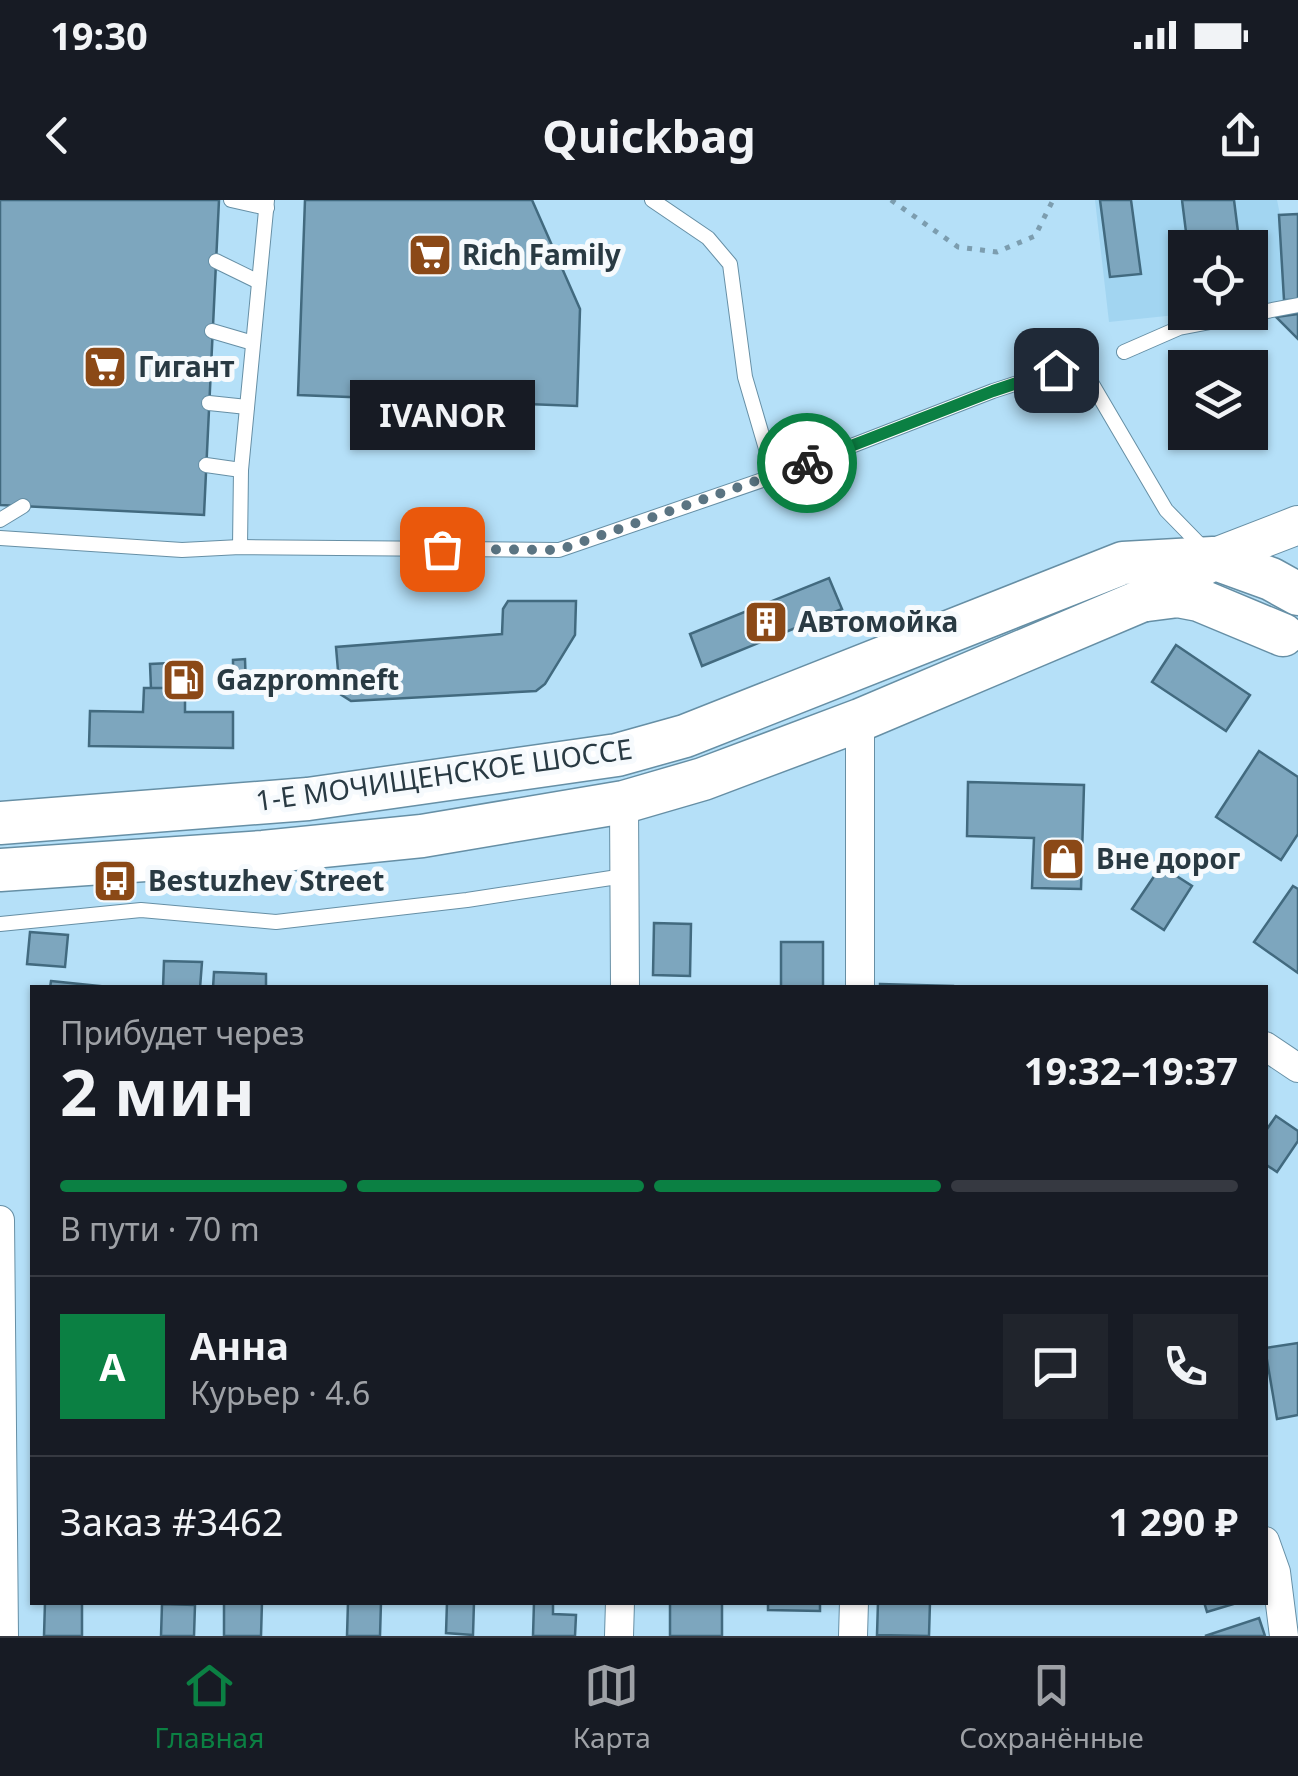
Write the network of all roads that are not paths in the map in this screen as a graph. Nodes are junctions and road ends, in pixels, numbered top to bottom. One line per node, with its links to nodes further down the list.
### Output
1 (231, 200): 3 (lane)
2 (652, 200): 14 (lane)
3 (267, 204): 5 (lane)
4 (216, 261): 5 (lane)
5 (259, 282): 8 (lane)
6 (1298, 305): 9 (lane)
7 (212, 331): 8 (lane)
8 (254, 343): 11 (lane)
9 (1124, 352)
10 (209, 403): 11 (lane)
11 (247, 407): 13 (lane)
12 (206, 465): 13 (lane)
13 (241, 470): 19 (lane)
14 (774, 476): 19 (lane); 20 (lane)
15 (22, 506): 16 (lane)
16 (0, 520)
17 (1298, 525): 20 (main road)
18 (0, 538): 19 (lane)
19 (240, 546)
20 (1214, 558): 21 (main road); 22 (main road); 23 (main road); 26 (main road, 1-Е МОЧИЩЕНСКОЕ ШОССЕ)
21 (1298, 594)
22 (1141, 601): 23 (main road); 24 (main road, 1-Е МОЧИЩЕНСКОЕ ШОССЕ)
23 (1291, 641)
24 (860, 720): 25 (main road, 1-Е МОЧИЩЕНСКОЕ ШОССЕ); 31 (street)
25 (624, 802): 27 (main road, 1-Е МОЧИЩЕНСКОЕ ШОССЕ); 28 (street)
26 (0, 822)
27 (0, 870)
28 (624, 876): 29 (lane); 30 (street)
29 (0, 924)
30 (625, 985)
31 (860, 985)
32 (1268, 1048): 33 (street)
33 (1298, 1068)
34 (0, 1220): 38 (street)
35 (1268, 1549): 41 (street)
36 (620, 1605): 39 (street)
37 (854, 1605): 40 (street)
38 (4, 1636)
39 (619, 1636)
40 (854, 1636)
41 (1284, 1636)

